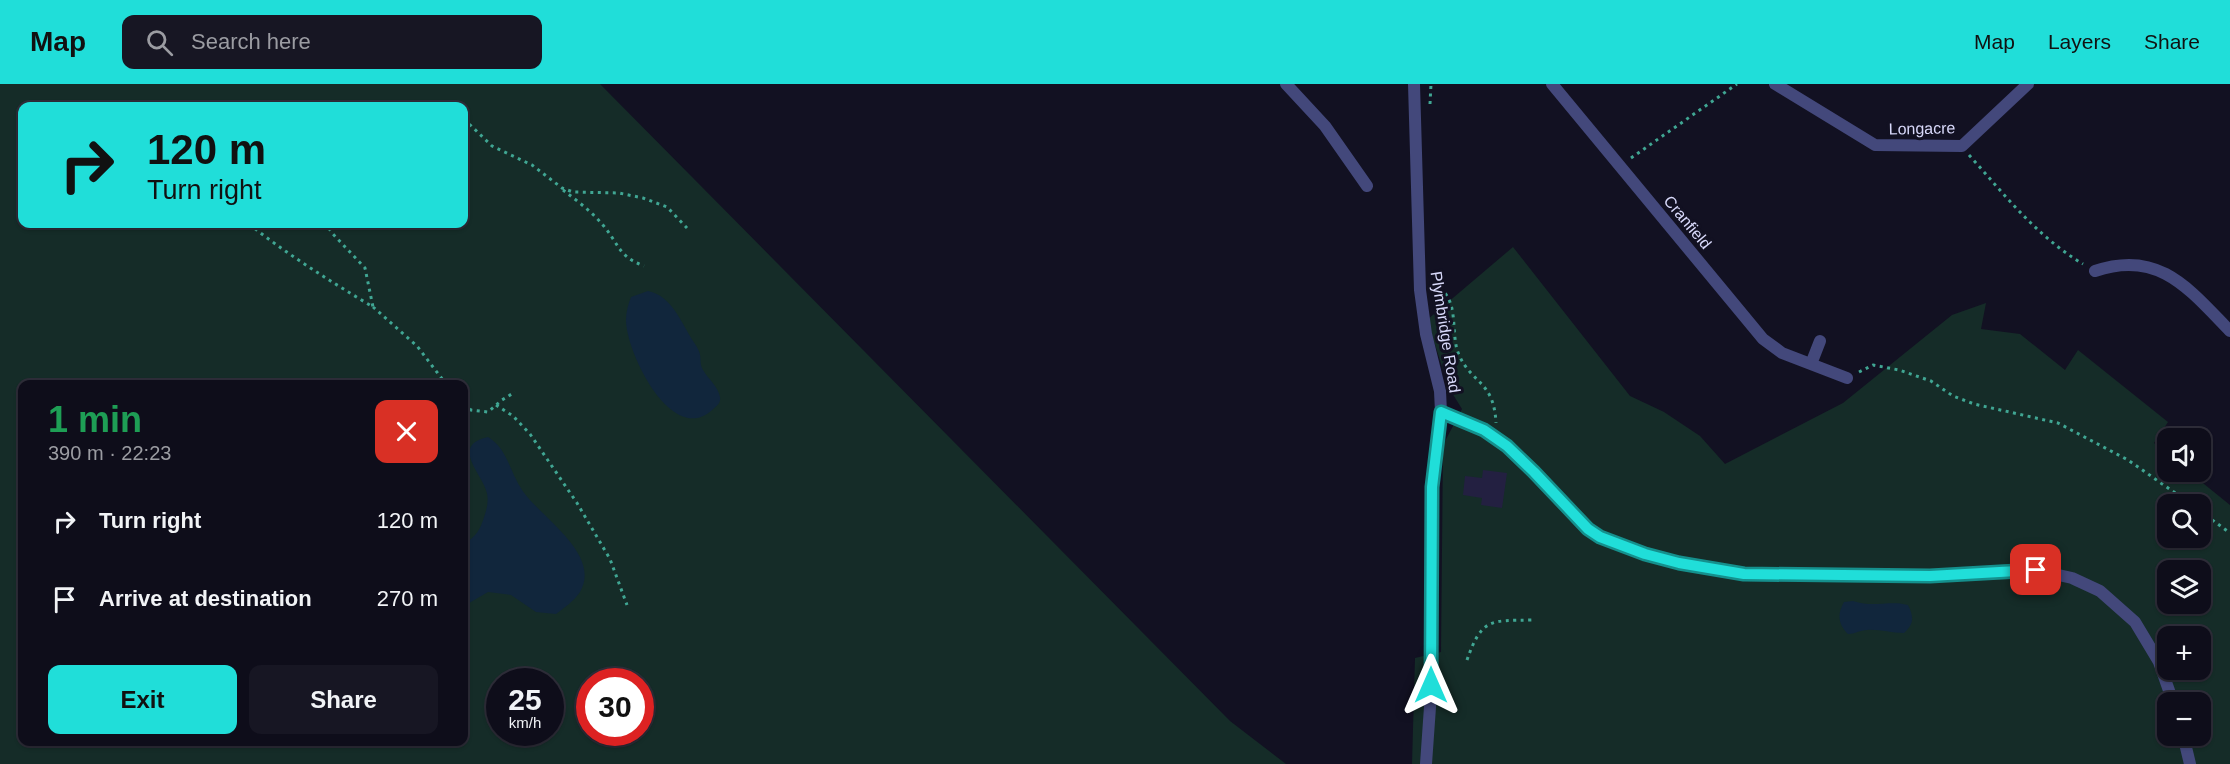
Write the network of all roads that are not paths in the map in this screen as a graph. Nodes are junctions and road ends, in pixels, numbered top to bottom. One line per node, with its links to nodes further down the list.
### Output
1 (1286, 84): 6 (street)
2 (1414, 84): 12 (street, Plymbridge Road)
3 (1552, 84): 10 (street, Cranfield)
4 (1775, 84): 5 (street, Longacre)
5 (2028, 84)
6 (1367, 186)
7 (2095, 271): 8 (street)
8 (2230, 331)
9 (1820, 341): 10 (street)
10 (1811, 364): 11 (street, Cranfield)
11 (1847, 378)
12 (1441, 412): 13 (street); 15 (street, Plymbridge Road)
13 (2170, 692)
14 (2186, 746): 16 (street)
15 (1426, 764)
16 (2190, 764)

